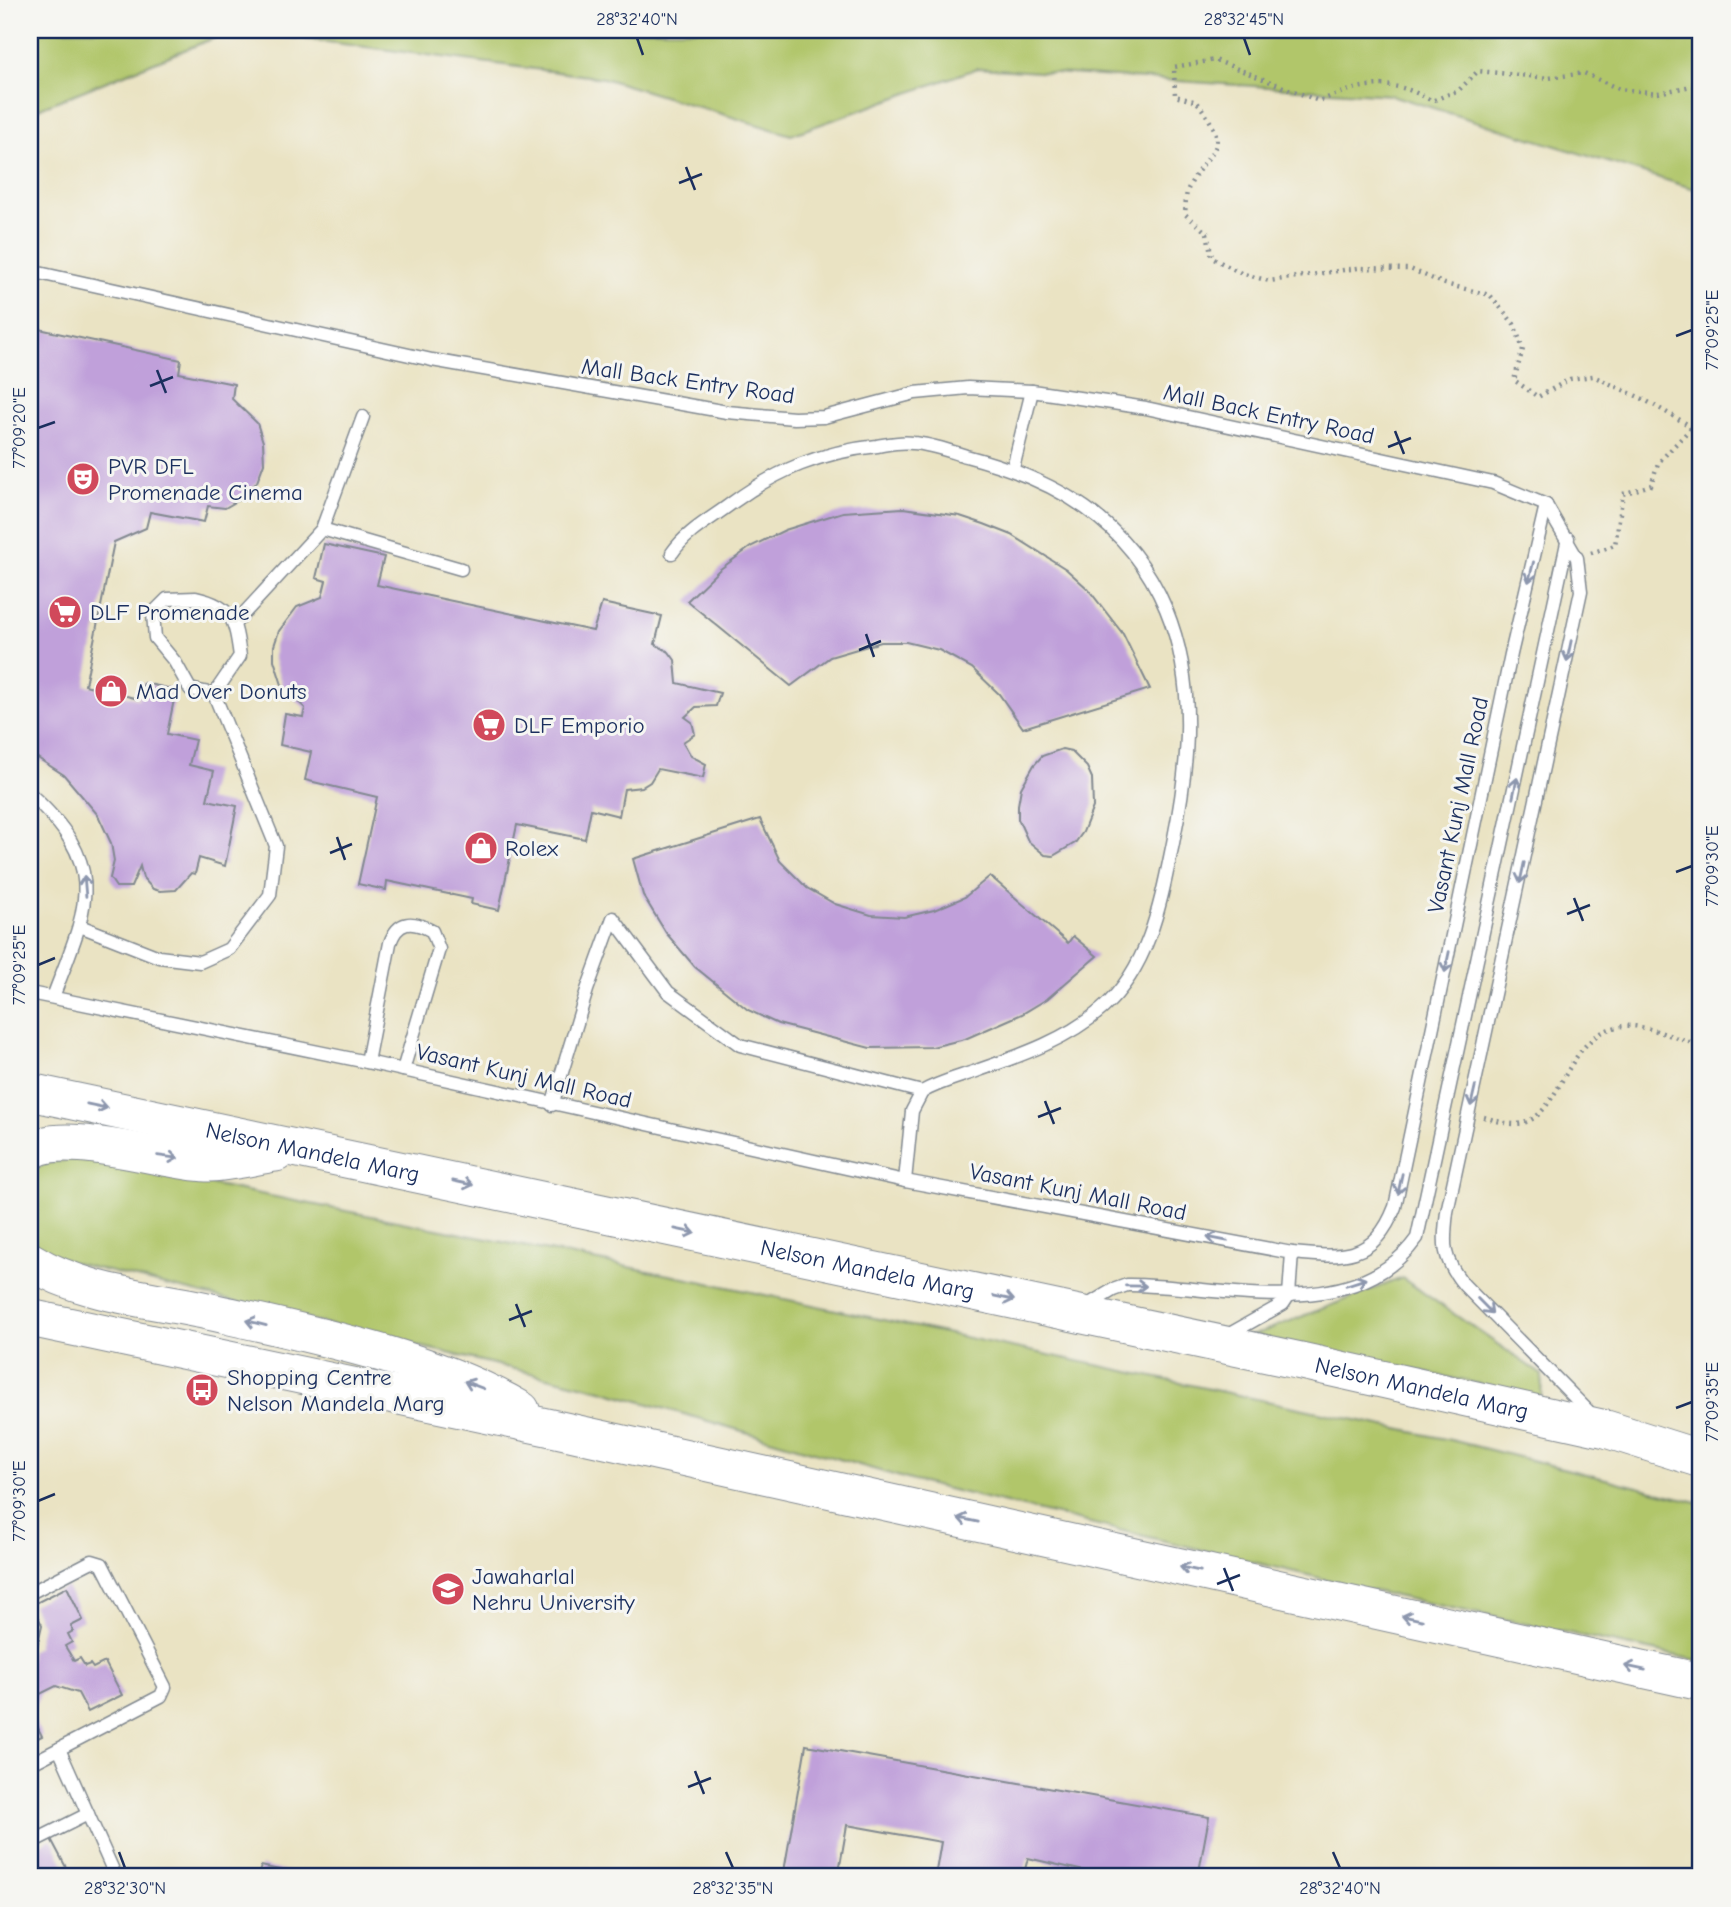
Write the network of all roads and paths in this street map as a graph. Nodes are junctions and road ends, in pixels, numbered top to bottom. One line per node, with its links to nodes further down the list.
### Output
1 (1701, 84): 5 (path)
2 (30, 271): 3 (lane, Mall Back Entry Road)
3 (1032, 391): 7 (lane); 8 (lane, Mall Back Entry Road)
4 (363, 417): 9 (lane)
5 (1691, 428): 6 (path); 12 (path)
6 (1701, 432)
7 (1013, 468): 11 (lane); 24 (lane)
8 (1546, 505): 10 (lane); 30 (lane, Vasant Kunj Mall Road, one-way to 30)
9 (323, 529): 13 (lane); 14 (lane)
10 (1568, 538): 12 (lane); 32 (lane, one-way to 10)
11 (672, 553)
12 (1577, 558): 26 (lane, one-way to 26)
13 (461, 569)
14 (235, 623): 15 (lane); 15 (lane)
15 (214, 694): 17 (lane)
16 (30, 794): 17 (lane, one-way to 16)
17 (80, 926): 19 (lane)
18 (30, 992): 19 (lane, Vasant Kunj Mall Road)
19 (52, 997): 21 (lane, Vasant Kunj Mall Road)
20 (1701, 1045): 26 (path)
21 (367, 1062): 22 (lane, Vasant Kunj Mall Road); 22 (lane)
22 (403, 1070): 25 (lane, Vasant Kunj Mall Road)
23 (30, 1092): 27 (main road, Nelson Mandela Marg, one-way to 27)
24 (922, 1092): 25 (lane); 29 (lane)
25 (552, 1105): 29 (lane, Vasant Kunj Mall Road)
26 (1469, 1113): 37 (lane, one-way to 37)
27 (305, 1150): 28 (main road, one-way to 27); 33 (main road, Nelson Mandela Marg, one-way to 33)
28 (30, 1152)
29 (905, 1181): 30 (lane, Vasant Kunj Mall Road, one-way to 29)
30 (1292, 1253): 32 (lane)
31 (30, 1261): 36 (main road, one-way to 31)
32 (1289, 1295): 33 (lane, one-way to 32); 35 (lane)
33 (1075, 1313): 35 (main road, Nelson Mandela Marg)
34 (30, 1318): 36 (main road)
35 (1213, 1343): 37 (main road, Nelson Mandela Marg)
36 (556, 1429): 40 (main road, one-way to 36)
37 (1606, 1429): 38 (main road, Nelson Mandela Marg)
38 (1701, 1459)
39 (30, 1594): 41 (lane)
40 (1701, 1682)
41 (59, 1749): 42 (lane); 43 (lane)
42 (30, 1764)
43 (88, 1814): 44 (lane); 45 (lane)
44 (30, 1843)
45 (116, 1877)

